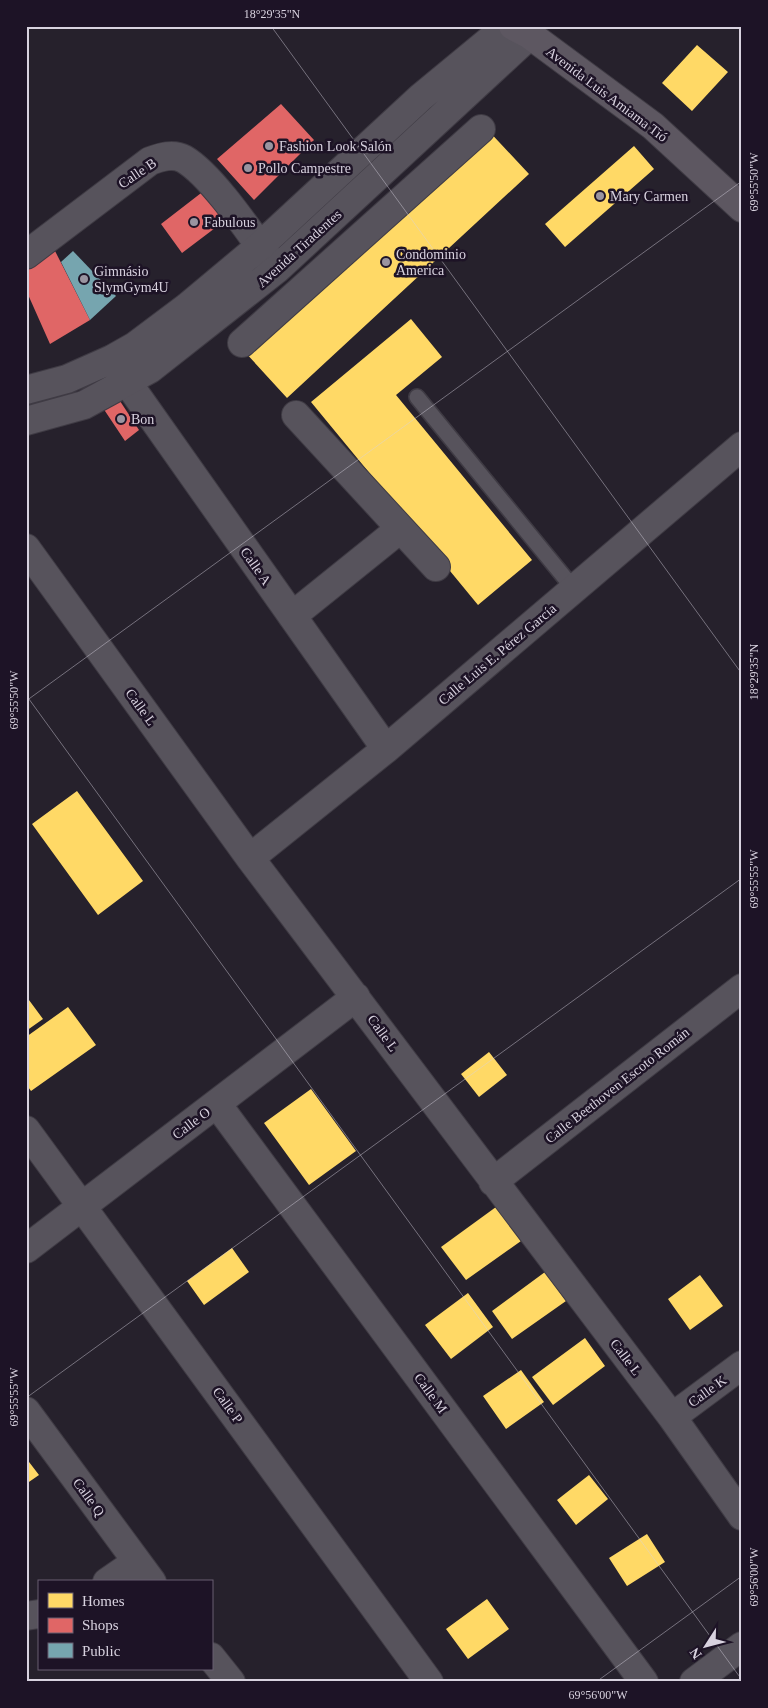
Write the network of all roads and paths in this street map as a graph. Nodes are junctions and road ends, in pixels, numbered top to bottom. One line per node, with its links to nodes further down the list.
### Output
1 (522, 28): 3 (main road, Avenida Luis Amiama Tió); 4 (street, Avenida Tiradentes); 6 (street, Avenida Tiradentes)
2 (481, 129): 8 (street)
3 (742, 208)
4 (260, 246): 5 (street, Calle B); 6 (street, Calle B); 10 (street, Avenida Tiradentes)
5 (26, 255)
6 (277, 269): 7 (street, Avenida Tiradentes)
7 (246, 295): 8 (street); 11 (street, Avenida Tiradentes)
8 (267, 322): 9 (street)
9 (242, 343)
10 (112, 359): 11 (street, Calle A); 12 (street, Avenida Tiradentes)
11 (127, 383): 15 (street, Avenida Tiradentes); 21 (street, Calle A)
12 (26, 390)
13 (417, 397): 20 (lane)
14 (296, 415): 17 (street)
15 (26, 421)
16 (742, 446): 20 (street, Calle Luis E. Pérez García)
17 (400, 530): 19 (street); 21 (street)
18 (26, 548): 23 (street, Calle L)
19 (436, 567)
20 (574, 588): 22 (street, Calle Luis E. Pérez García)
21 (292, 616): 22 (street, Calle A)
22 (386, 749): 23 (street, Calle Luis E. Pérez García)
23 (250, 858): 25 (street, Calle L)
24 (742, 988): 28 (street, Calle Beethoven Escoto Román)
25 (356, 997): 26 (street, Calle O); 28 (street, Calle L)
26 (217, 1104): 29 (street, Calle O); 41 (street, Calle M)
27 (26, 1130): 29 (street, Calle P)
28 (493, 1182): 33 (street, Calle L)
29 (83, 1206): 30 (street, Calle O); 40 (street, Calle P)
30 (26, 1249)
31 (742, 1365): 33 (street, Calle K)
32 (26, 1411): 35 (street, Calle Q)
33 (672, 1417): 34 (street, Calle L)
34 (742, 1516)
35 (144, 1572): 36 (street)
36 (114, 1580)
37 (742, 1646): 42 (street)
38 (212, 1658): 39 (street)
39 (231, 1682)
40 (429, 1682)
41 (644, 1682)
42 (694, 1682)

